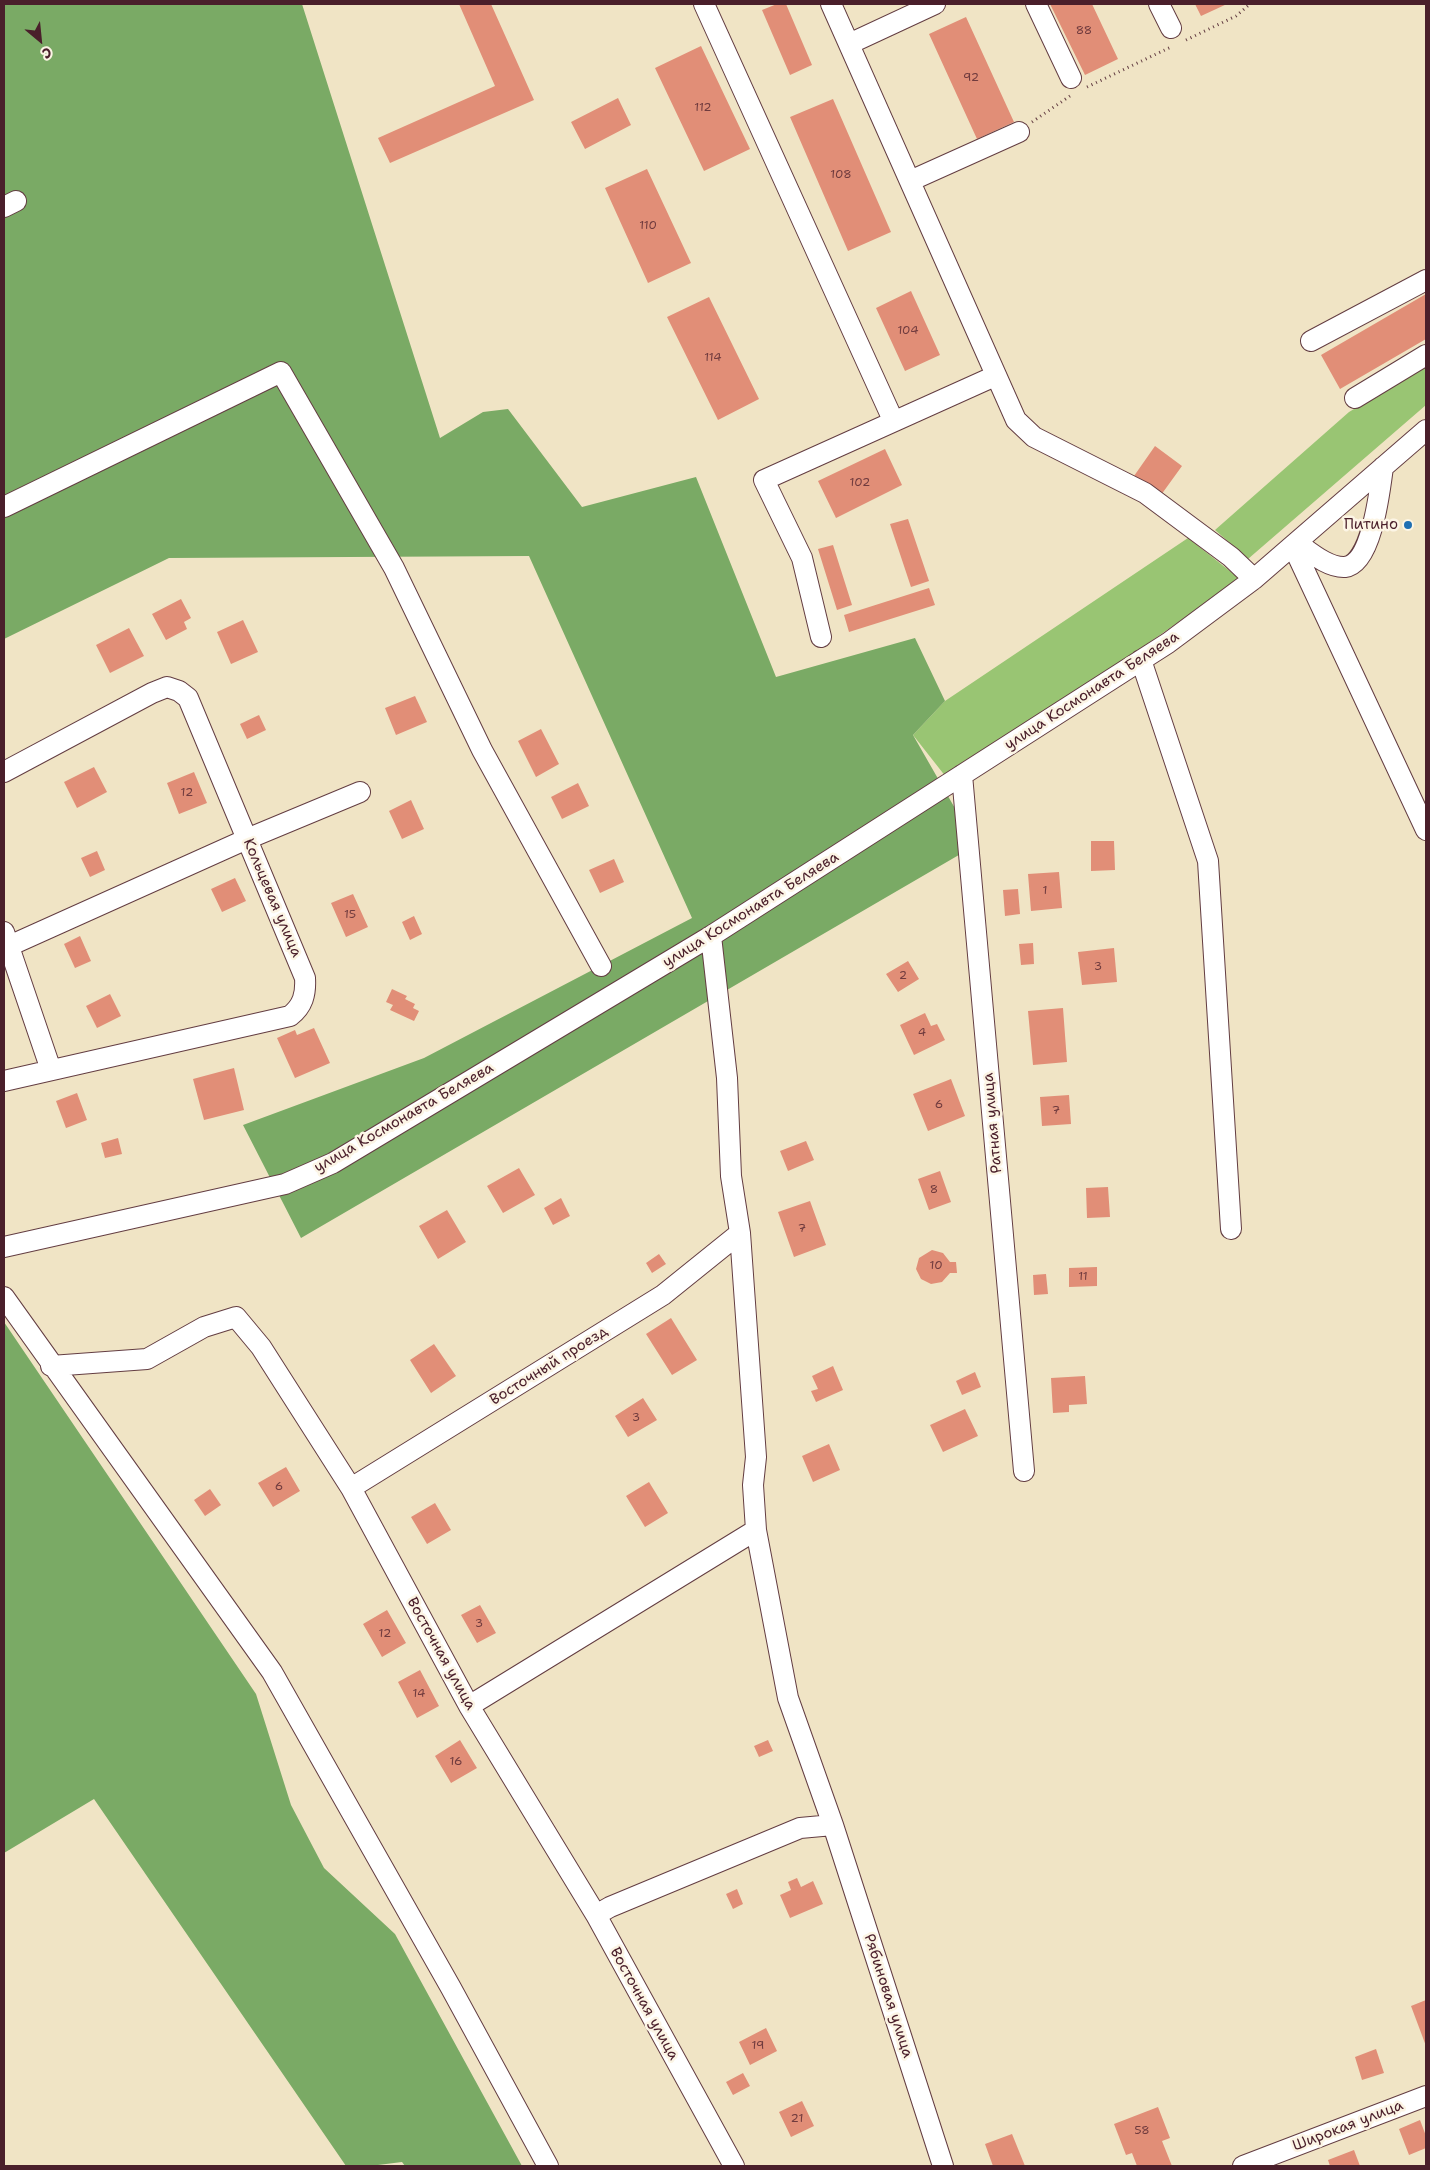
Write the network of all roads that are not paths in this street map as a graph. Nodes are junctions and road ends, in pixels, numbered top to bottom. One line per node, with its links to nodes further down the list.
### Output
1 (704, 4): 16 (street)
2 (830, 4): 7 (street)
3 (935, 4): 7 (street)
4 (1036, 4): 8 (street)
5 (1159, 4): 6 (street)
6 (1176, 38)
7 (849, 44): 10 (street)
8 (1075, 87)
9 (1019, 132): 10 (street)
10 (910, 181): 14 (street)
11 (1426, 280): 12 (street)
12 (1311, 341)
13 (1426, 355): 15 (street)
14 (995, 376): 16 (street); 21 (street)
15 (1354, 398)
16 (893, 420): 22 (street)
17 (1426, 430): 18 (street, улица Космонавта Беляева)
18 (1383, 467): 20 (street, улица Космонавта Беляева); 20 (street)
19 (4, 507): 31 (street)
20 (1295, 544): 21 (street, улица Космонавта Беляева); 27 (street)
21 (1254, 579): 23 (street, улица Космонавта Беляева)
22 (821, 637)
23 (1140, 660): 25 (street, улица Космонавта Беляева); 34 (street)
24 (4, 772): 28 (street, Кольцевая улица)
25 (962, 775): 29 (street, улица Космонавта Беляева); 39 (street, Ратная улица)
26 (360, 792): 28 (street)
27 (1426, 830)
28 (247, 839): 30 (street); 32 (street, Кольцевая улица)
29 (711, 936): 35 (street, Рябиновая улица); 36 (street, улица Космонавта Беляева)
30 (6, 939): 32 (street)
31 (601, 966)
32 (51, 1070): 33 (street, Кольцевая улица)
33 (4, 1081)
34 (1231, 1229)
35 (740, 1233): 40 (street, Восточный проезд); 41 (street, Рябиновая улица)
36 (4, 1247)
37 (4, 1297): 38 (street)
38 (51, 1366): 40 (street, Восточная улица); 46 (street)
39 (1024, 1471)
40 (351, 1488): 42 (street, Восточная улица)
41 (756, 1530): 42 (street); 43 (street, Рябиновая улица)
42 (469, 1706): 44 (street, Восточная улица)
43 (833, 1826): 44 (street); 48 (street, Рябиновая улица)
44 (596, 1915): 47 (street, Восточная улица)
45 (1426, 2096): 49 (street, Широкая улица)
46 (548, 2166)
47 (734, 2166)
48 (943, 2166)
49 (1242, 2166)

